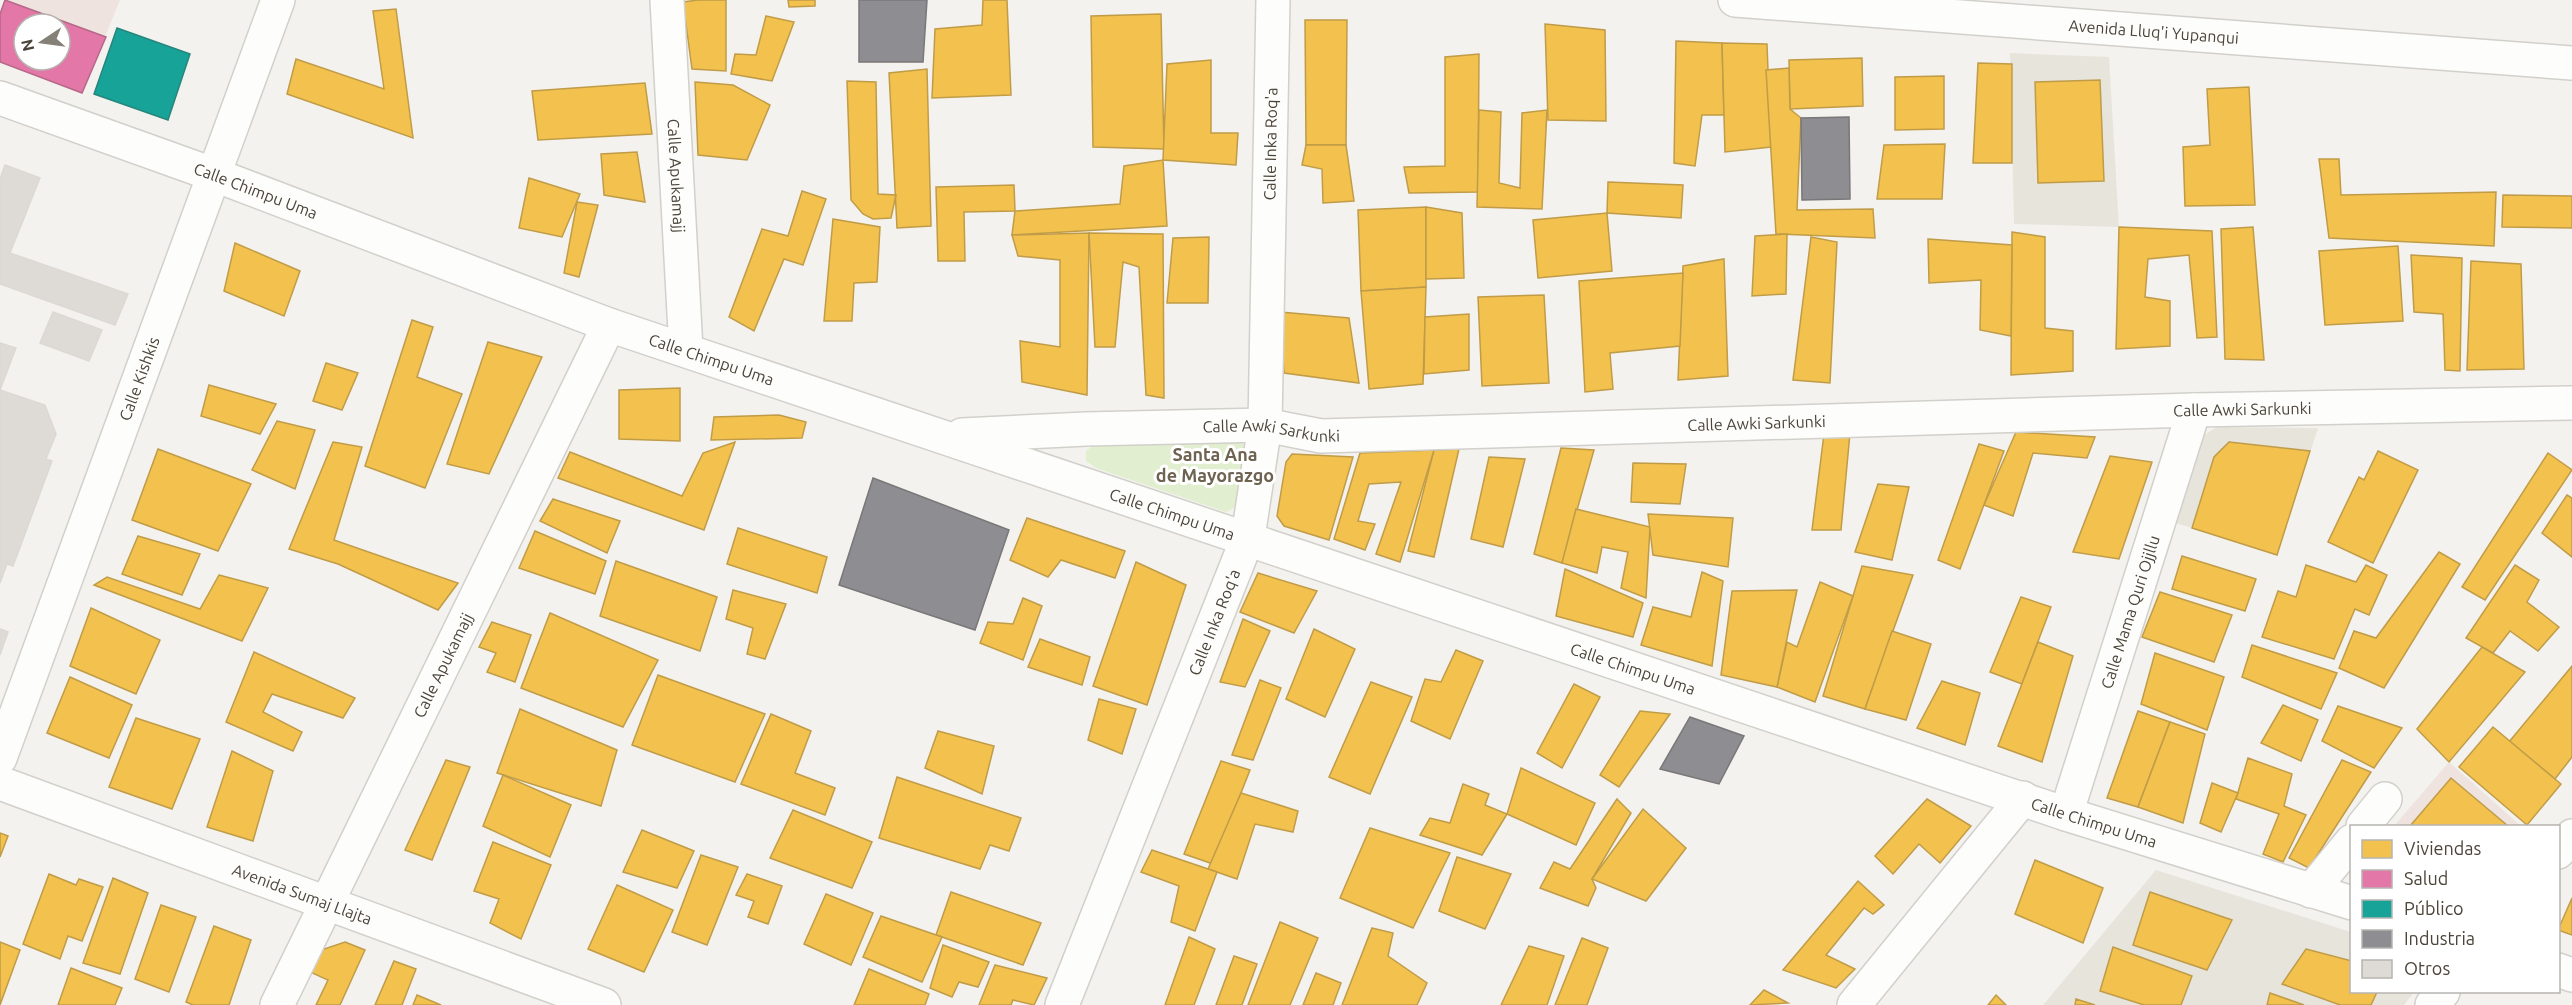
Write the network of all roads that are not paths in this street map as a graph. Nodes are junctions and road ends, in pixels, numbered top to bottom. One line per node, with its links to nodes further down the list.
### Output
1 (278, 0): 7 (street, Calle Kishkis)
2 (667, 0): 9 (street, Calle Apukamajj)
3 (1273, 0): 12 (street, Calle Inka Roq'a)
4 (1735, 0): 5 (street, Avenida Lluq'i Yupanqui)
5 (2572, 63)
6 (0, 98): 7 (street, Calle Chimpu Uma)
7 (215, 175): 8 (street, Calle Chimpu Uma); 17 (street, Calle Kishkis)
8 (609, 325): 9 (street, Calle Chimpu Uma); 28 (street, Calle Apukamajj)
9 (686, 350): 14 (street, Calle Chimpu Uma)
10 (2572, 403): 11 (street, Calle Awki Sarkunki)
11 (2194, 410): 12 (street, Calle Awki Sarkunki); 21 (street, Calle Mama Quri Ojjllu)
12 (1265, 425): 13 (street, Calle Awki Sarkunki); 16 (street, Calle Inka Roq'a)
13 (1086, 429): 14 (street, Calle Awki Sarkunki); 15 (street)
14 (943, 436): 15 (street, Calle Chimpu Uma)
15 (1082, 482): 16 (street, Calle Chimpu Uma)
16 (1248, 537): 19 (street, Calle Chimpu Uma); 32 (street, Calle Inka Roq'a)
17 (0, 758)
18 (0, 783): 28 (street, Avenida Sumaj Llajta)
19 (2023, 798): 21 (street, Calle Chimpu Uma); 33 (street)
20 (2385, 799): 22 (street)
21 (2066, 814): 26 (street, Calle Chimpu Uma)
22 (2364, 825)
23 (2572, 836): 25 (street)
24 (2350, 843): 26 (street)
25 (2560, 851)
26 (2311, 891): 27 (street, Calle Chimpu Uma)
27 (2350, 902)
28 (328, 903): 30 (street, Calle Apukamajj); 31 (street, Avenida Sumaj Llajta)
29 (2442, 993): 34 (street)
30 (277, 1005)
31 (604, 1005)
32 (1062, 1005)
33 (1854, 1005)
34 (2432, 1005)

